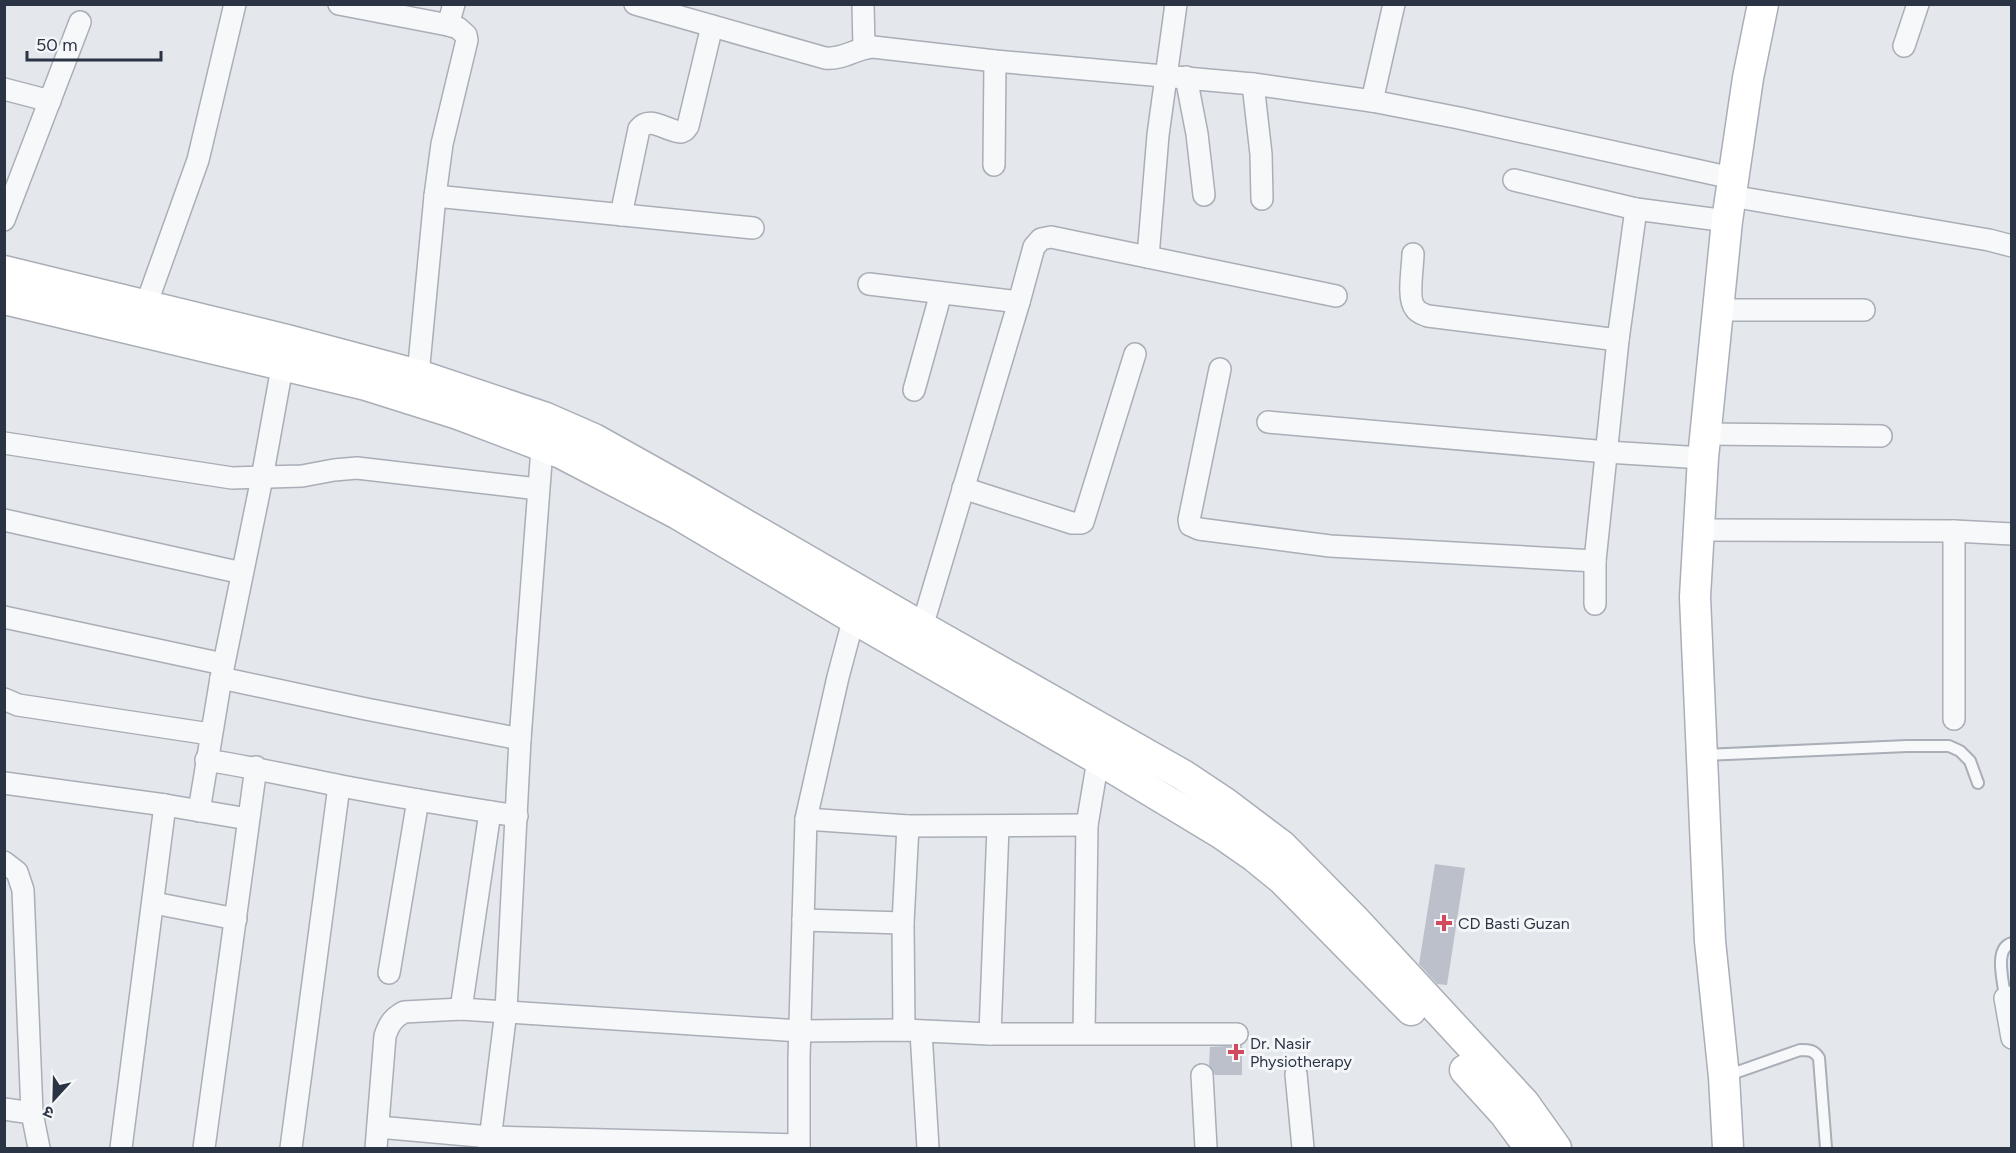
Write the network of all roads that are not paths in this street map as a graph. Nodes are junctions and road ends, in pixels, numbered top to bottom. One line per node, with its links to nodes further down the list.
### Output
1 (235, 4): 40 (street)
2 (339, 4): 11 (street)
3 (454, 4): 11 (street)
4 (635, 4): 12 (street)
5 (863, 4): 14 (street)
6 (1176, 4): 16 (street)
7 (1394, 4): 20 (street)
8 (1763, 4): 25 (street)
9 (1918, 4): 13 (street)
10 (80, 22): 19 (street)
11 (448, 25): 24 (street)
12 (712, 26): 14 (street); 28 (street)
13 (1904, 46)
14 (864, 48): 15 (street)
15 (995, 61): 16 (street); 21 (street)
16 (1176, 77): 17 (street); 23 (street); 33 (street)
17 (1253, 84): 20 (street); 26 (street)
18 (4, 89): 19 (street)
19 (50, 101): 29 (street)
20 (1372, 101): 25 (street)
21 (994, 165)
22 (1514, 180): 27 (street)
23 (1204, 195)
24 (435, 196): 28 (street); 47 (street)
25 (1730, 198): 27 (street); 31 (street); 41 (street)
26 (1262, 200)
27 (1636, 209): 43 (street)
28 (621, 215): 30 (street)
29 (4, 220)
30 (753, 228)
31 (2012, 246)
32 (1413, 254): 43 (street)
33 (1148, 257): 37 (street); 39 (street)
34 (4, 271): 40 (street)
35 (869, 284): 36 (street)
36 (941, 293): 39 (street); 48 (street)
37 (1336, 296)
38 (4, 299): 44 (street)
39 (1019, 302): 56 (street)
40 (146, 305): 44 (street)
41 (1719, 310): 42 (street); 53 (street)
42 (1864, 310)
43 (1618, 340): 54 (street)
44 (285, 352): 47 (street); 50 (street); 55 (street)
45 (1135, 354): 56 (street)
46 (1220, 369): 62 (street)
47 (418, 375): 50 (street)
48 (914, 390)
49 (1268, 422): 54 (street)
50 (544, 432): 57 (street); 65 (street)
51 (1881, 436): 53 (street)
52 (4, 443): 55 (street)
53 (1704, 446): 54 (street); 59 (street)
54 (1607, 452): 62 (street)
55 (262, 478): 57 (street); 63 (street)
56 (963, 488): 67 (street)
57 (538, 489): 73 (street)
58 (4, 520): 63 (street)
59 (1699, 530): 60 (street); 74 (street)
60 (1954, 531): 61 (street); 70 (street)
61 (2012, 534)
62 (1595, 561): 64 (street)
63 (242, 573): 68 (street)
64 (1595, 604)
65 (857, 605): 67 (street); 75 (street); 87 (street)
66 (4, 617): 68 (street)
67 (922, 627): 71 (street)
68 (222, 671): 72 (street); 73 (street)
69 (4, 699): 72 (street)
70 (1954, 719)
71 (1104, 729): 75 (street); 124 (street)
72 (210, 734): 76 (street)
73 (520, 739): 85 (street)
74 (1701, 755): 79 (lane); 109 (street)
75 (1098, 759): 88 (street); 123 (street)
76 (206, 760): 77 (street); 83 (street)
77 (256, 767): 80 (street); 86 (street)
78 (4, 783): 82 (street)
79 (1978, 783)
80 (339, 786): 81 (street); 118 (street)
81 (418, 800): 84 (street); 97 (street)
82 (165, 805): 83 (street); 92 (street)
83 (198, 810): 86 (street)
84 (490, 812): 85 (street); 99 (street)
85 (517, 816): 100 (street)
86 (248, 819): 93 (street)
87 (806, 819): 89 (street); 94 (street)
88 (1087, 825): 90 (street); 103 (street)
89 (908, 826): 90 (street); 95 (street)
90 (998, 827): 104 (street)
91 (4, 862): 111 (street)
92 (154, 903): 93 (street); 116 (street)
93 (236, 919): 117 (street)
94 (803, 920): 95 (street); 101 (street)
95 (903, 923): 102 (street)
96 (2012, 943): 98 (lane)
97 (389, 973)
98 (2008, 998): 106 (street)
99 (461, 1009): 100 (street); 112 (street)
100 (506, 1011): 101 (street); 113 (street)
101 (800, 1031): 102 (street); 114 (street)
102 (912, 1031): 104 (street); 120 (street)
103 (1084, 1033): 104 (street); 105 (street)
104 (990, 1034)
105 (1237, 1034)
106 (2012, 1038)
107 (1296, 1074): 122 (street)
108 (1202, 1075): 121 (street)
109 (1724, 1077): 125 (street); 126 (lane)
110 (4, 1109): 111 (street)
111 (32, 1113): 115 (street)
112 (378, 1127): 113 (street); 119 (street)
113 (489, 1143): 114 (street)
114 (799, 1147)
115 (39, 1149)
116 (121, 1149)
117 (204, 1149)
118 (291, 1149)
119 (376, 1149)
120 (928, 1149)
121 (1206, 1149)
122 (1303, 1149)
123 (1530, 1149)
124 (1556, 1149)
125 (1728, 1149)
126 (1826, 1149)

